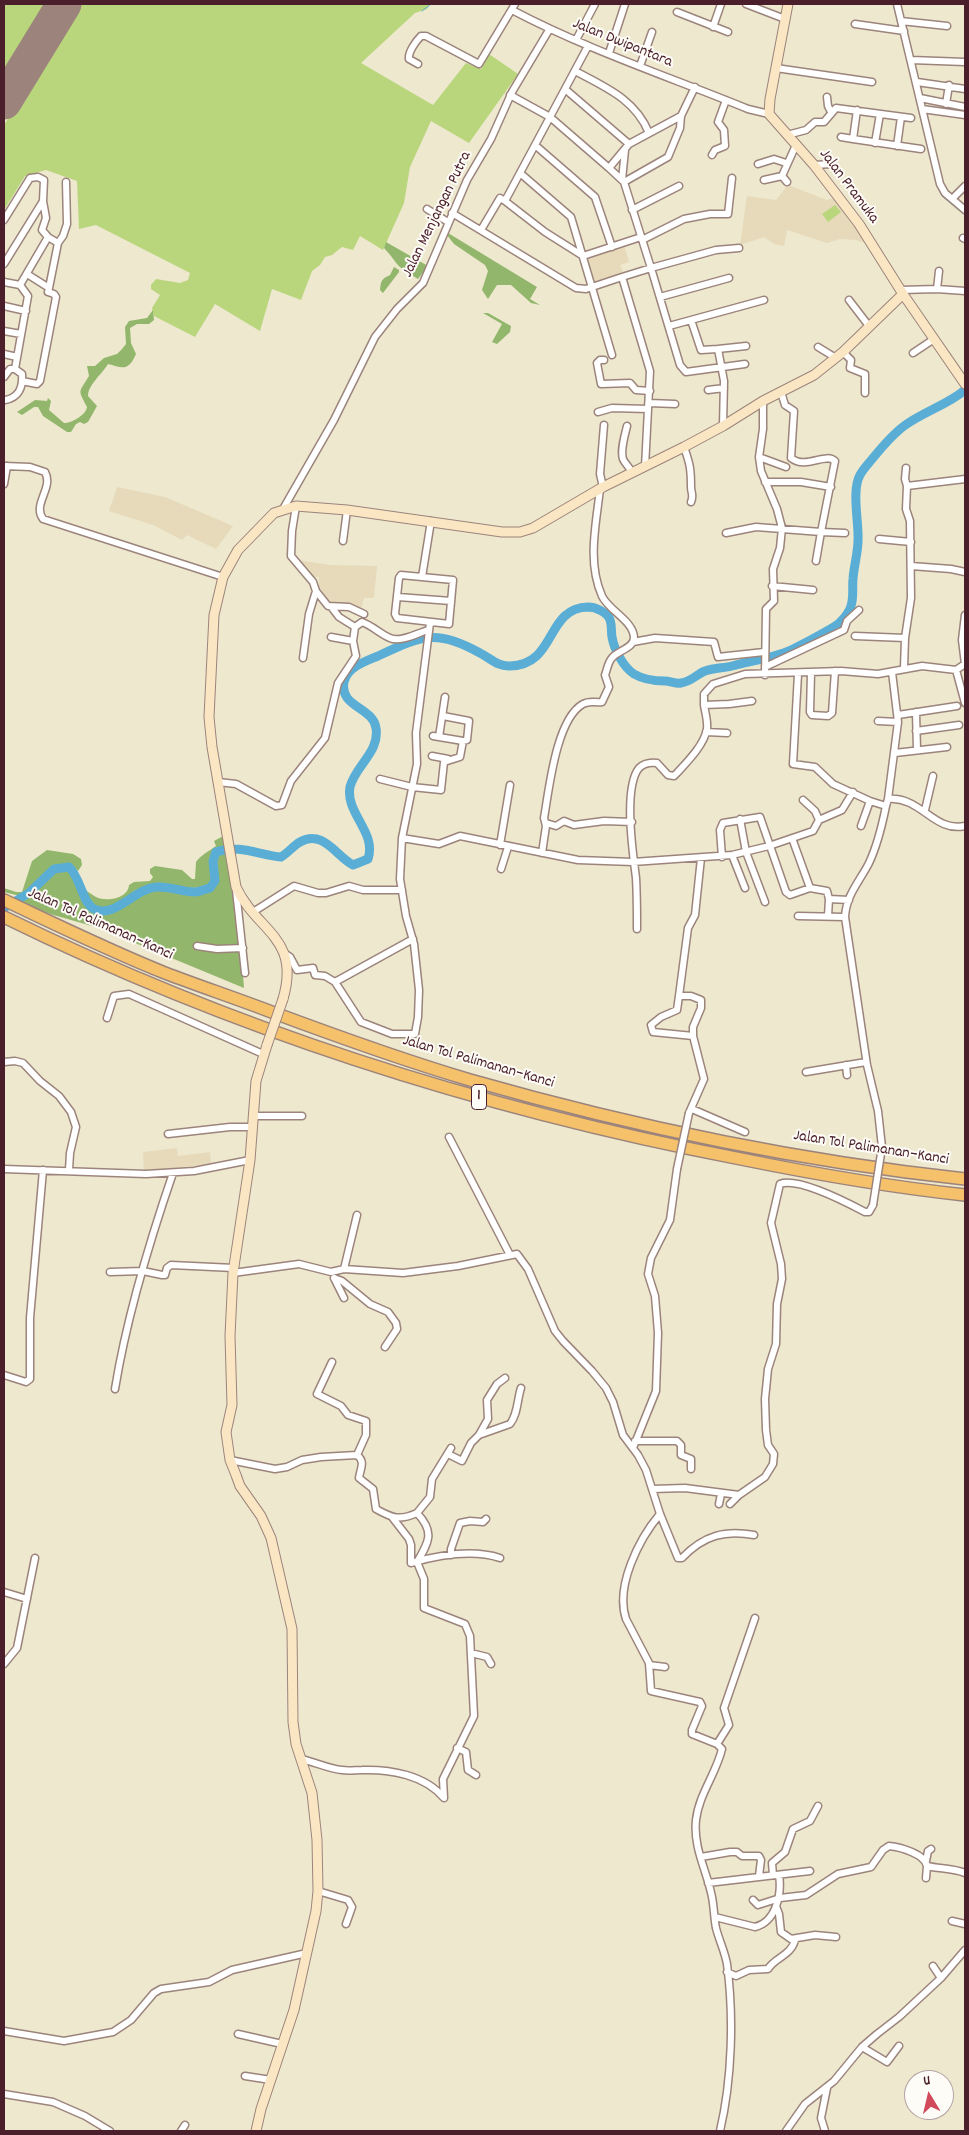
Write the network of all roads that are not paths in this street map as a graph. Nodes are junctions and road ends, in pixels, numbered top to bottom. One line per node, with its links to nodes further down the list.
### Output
1 (594, 4): 18 (street)
2 (625, 4): 20 (street)
3 (720, 4): 13 (street)
4 (746, 4): 9 (street)
5 (788, 4): 9 (street)
6 (897, 4): 10 (street)
7 (514, 7): 14 (street, Jalan Dwipantara); 23 (street)
8 (676, 12): 13 (street)
9 (785, 20): 25 (street)
10 (901, 20): 12 (street); 15 (street)
11 (855, 24): 15 (street)
12 (947, 26)
13 (713, 27): 17 (street)
14 (549, 30): 18 (street, Jalan Dwipantara); 33 (street, Jalan Menjangan Putra)
15 (904, 30): 21 (street)
16 (652, 32): 24 (street)
17 (728, 32)
18 (576, 40): 19 (street, Jalan Dwipantara)
19 (588, 46): 20 (street, Jalan Dwipantara); 26 (street)
20 (609, 53): 24 (street, Jalan Dwipantara)
21 (911, 60): 22 (street); 28 (street)
22 (965, 62)
23 (418, 64)
24 (640, 66): 30 (street, Jalan Dwipantara)
25 (776, 68): 27 (street); 42 (street)
26 (575, 71): 31 (street); 49 (street)
27 (872, 82)
28 (917, 82): 29 (street); 35 (street)
29 (949, 85): 32 (street); 37 (street)
30 (695, 87): 36 (street, Jalan Dwipantara); 45 (street)
31 (565, 89): 46 (street); 57 (street)
32 (965, 89)
33 (510, 95): 46 (street); 80 (street, Jalan Menjangan Putra)
34 (828, 97): 41 (street)
35 (920, 98): 37 (street); 39 (street)
36 (726, 100): 42 (street, Jalan Dwipantara); 59 (street)
37 (946, 104): 38 (street)
38 (965, 107)
39 (922, 109): 44 (street); 74 (street)
40 (857, 110): 41 (street); 43 (street); 52 (street)
41 (831, 112): 50 (street)
42 (769, 114): 50 (street, Jalan Pramuka)
43 (880, 114): 47 (street); 53 (street)
44 (965, 115)
45 (681, 116): 49 (street); 69 (street)
46 (550, 117): 54 (street); 64 (street)
47 (901, 117): 48 (street); 56 (street)
48 (912, 118)
49 (649, 133): 57 (street)
50 (787, 135): 55 (street, Jalan Pramuka)
51 (841, 137): 52 (street)
52 (853, 139): 53 (street)
53 (876, 142): 56 (street)
54 (535, 145): 65 (street); 87 (street)
55 (796, 145): 60 (street); 63 (street, Jalan Pramuka)
56 (897, 146): 58 (street)
57 (627, 147): 64 (street); 69 (street)
58 (921, 149)
59 (712, 155)
60 (786, 163): 61 (street); 66 (street)
61 (758, 164)
62 (832, 164): 63 (street)
63 (814, 165): 102 (street, Jalan Pramuka)
64 (609, 168): 69 (street)
65 (520, 173): 76 (street); 89 (street)
66 (782, 176): 68 (street); 71 (street)
67 (732, 178): 85 (street)
68 (764, 180)
69 (623, 181): 78 (street)
70 (66, 182): 86 (street)
71 (787, 182)
72 (678, 186): 78 (street)
73 (965, 186): 74 (street)
74 (952, 199): 79 (street)
75 (43, 201): 81 (street); 84 (street); 90 (street)
76 (505, 201): 83 (street); 89 (street)
77 (427, 208): 82 (street)
78 (632, 210): 85 (street)
79 (965, 210)
80 (452, 213): 82 (street, Jalan Menjangan Putra); 83 (street)
81 (4, 220)
82 (448, 222): 157 (street, Jalan Menjangan Putra)
83 (481, 230): 99 (street)
84 (48, 237): 86 (street); 93 (street)
85 (641, 238): 87 (street); 91 (street)
86 (58, 243): 128 (street)
87 (612, 246): 89 (street)
88 (739, 248): 91 (street)
89 (583, 256): 99 (street)
90 (4, 264)
91 (651, 268): 94 (street); 103 (street)
92 (939, 271): 100 (street)
93 (27, 274): 97 (street); 98 (street)
94 (622, 277): 99 (street); 131 (street)
95 (729, 278): 103 (street)
96 (4, 282): 97 (street)
97 (20, 285): 107 (street)
98 (46, 286)
99 (591, 286): 119 (street)
100 (937, 288): 101 (street); 102 (street)
101 (965, 291)
102 (902, 292): 110 (street); 113 (street, Jalan Pramuka)
103 (660, 297): 109 (street)
104 (764, 300): 108 (street)
105 (849, 300): 110 (street)
106 (4, 306): 107 (street)
107 (26, 311): 112 (street)
108 (691, 320): 109 (street); 116 (street)
109 (668, 326): 124 (street)
110 (869, 326): 120 (street)
111 (4, 331): 112 (street)
112 (21, 334): 121 (street)
113 (934, 339): 117 (street); 127 (street, Jalan Pramuka)
114 (746, 346): 116 (street)
115 (818, 346): 120 (street)
116 (718, 349): 124 (street)
117 (914, 353)
118 (4, 354): 121 (street)
119 (612, 355)
120 (839, 355): 132 (street); 133 (street)
121 (17, 357): 125 (street)
122 (604, 360): 131 (street)
123 (745, 364): 124 (street)
124 (721, 368): 129 (street)
125 (15, 369): 126 (street); 128 (street)
126 (4, 377)
127 (963, 380)
128 (22, 381): 135 (street)
129 (724, 388): 130 (street); 141 (street)
130 (708, 390)
131 (650, 391): 137 (street)
132 (781, 392): 134 (street); 153 (street)
133 (865, 393)
134 (763, 401): 141 (street); 143 (street)
135 (4, 402)
136 (675, 404): 137 (street)
137 (648, 406): 138 (street); 145 (street)
138 (598, 412)
139 (604, 424): 154 (street)
140 (627, 426): 148 (street)
141 (723, 426): 142 (street)
142 (684, 447): 145 (street); 155 (street)
143 (759, 457): 146 (street); 150 (street)
144 (6, 466): 151 (street); 170 (street)
145 (645, 467): 148 (street)
146 (786, 467)
147 (906, 468): 152 (street)
148 (632, 473): 154 (street)
149 (965, 479): 152 (street)
150 (765, 482): 153 (street); 160 (street)
151 (4, 484)
152 (907, 486): 166 (street)
153 (831, 487): 161 (street)
154 (602, 488): 159 (street); 187 (street)
155 (691, 502)
156 (296, 506): 157 (street); 158 (street); 174 (street)
157 (283, 509): 170 (street)
158 (347, 510): 159 (street); 165 (street)
159 (431, 521): 171 (street)
160 (782, 528): 161 (street); 162 (street); 172 (street)
161 (821, 532): 163 (street); 167 (street)
162 (726, 533)
163 (845, 533)
164 (880, 539): 166 (street)
165 (343, 541)
166 (910, 542): 168 (street)
167 (816, 561)
168 (911, 566): 169 (street); 185 (street)
169 (958, 570)
170 (223, 577): 220 (street)
171 (422, 577): 175 (street); 176 (street)
172 (772, 586): 173 (street); 188 (street)
173 (813, 590)
174 (316, 591): 177 (street); 189 (street)
175 (398, 597): 176 (street); 182 (street)
176 (451, 601): 182 (street)
177 (332, 608): 179 (street); 181 (street)
178 (859, 610): 191 (street)
179 (364, 614)
180 (965, 615): 190 (street)
181 (355, 627): 182 (street); 186 (street)
182 (429, 629): 222 (street)
183 (855, 636): 185 (street)
184 (332, 637): 186 (street)
185 (905, 638): 192 (street)
186 (353, 641): 220 (street)
187 (631, 644): 188 (street); 232 (street)
188 (764, 654): 191 (street)
189 (304, 658)
190 (965, 664): 193 (street)
191 (765, 666): 198 (street)
192 (904, 668): 193 (street); 195 (street)
193 (956, 670): 201 (street)
194 (835, 672): 195 (street); 196 (street); 196 (street)
195 (892, 672): 206 (street)
196 (811, 673): 197 (street)
197 (798, 674): 198 (street); 223 (street)
198 (766, 675): 202 (street)
199 (445, 697): 205 (street)
200 (752, 701): 202 (street)
201 (965, 703)
202 (704, 705): 210 (street)
203 (957, 706): 204 (street)
204 (916, 712): 206 (street); 209 (street)
205 (443, 716): 212 (street); 212 (street)
206 (898, 718): 207 (street); 215 (street)
207 (878, 721)
208 (959, 725): 209 (street)
209 (916, 731): 214 (street)
210 (706, 732): 211 (street); 231 (street)
211 (728, 733)
212 (463, 741): 217 (street)
213 (947, 747): 214 (street)
214 (917, 750): 215 (street)
215 (895, 753): 226 (street)
216 (432, 756): 217 (street)
217 (448, 760): 222 (street)
218 (933, 776): 227 (street)
219 (380, 779): 222 (street)
220 (218, 782): 247 (street)
221 (510, 785): 237 (street)
222 (412, 787): 235 (street)
223 (853, 792): 225 (street); 230 (street)
224 (803, 800): 230 (street)
225 (870, 801): 226 (street); 233 (street)
226 (887, 802): 227 (street); 253 (street)
227 (925, 810): 234 (street)
228 (965, 818): 234 (street)
229 (740, 819): 238 (street); 240 (street); 243 (street)
230 (819, 820): 236 (street)
231 (632, 822): 232 (street); 245 (street)
232 (546, 823): 241 (street)
233 (861, 826)
234 (964, 826)
235 (402, 838): 237 (street); 250 (street)
236 (792, 838): 238 (street); 249 (street)
237 (500, 845): 239 (street)
238 (769, 846): 240 (street); 249 (street)
239 (508, 847): 241 (street); 246 (street)
240 (746, 852): 242 (street); 254 (street)
241 (542, 853): 245 (street)
242 (732, 855): 243 (street); 248 (street)
243 (722, 857): 244 (street)
244 (701, 858): 245 (street); 267 (street)
245 (633, 862): 260 (street)
246 (501, 869)
247 (236, 887): 255 (street); 263 (street)
248 (745, 888)
249 (810, 888): 251 (street)
250 (402, 890): 255 (street); 261 (street)
251 (829, 899): 253 (street); 257 (street)
252 (4, 900): 288 (highway, Jalan Tol Palimanan–Kanci / 1)
253 (848, 900): 259 (street)
254 (765, 902)
255 (253, 912): 264 (street)
256 (798, 916): 257 (street)
257 (828, 916): 259 (street)
258 (4, 917): 289 (highway, Jalan Tol Palimanan–Kanci / 1)
259 (845, 917): 272 (street)
260 (637, 929)
261 (413, 939): 266 (street); 266 (street)
262 (197, 946): 263 (street)
263 (243, 948): 265 (street)
264 (284, 953): 266 (street); 270 (street, bridge)
265 (245, 973)
266 (335, 982)
267 (678, 996): 269 (street); 269 (street)
268 (108, 1018): 270 (street)
269 (693, 1036): 276 (street)
270 (263, 1054): 277 (street)
271 (4, 1062): 286 (street)
272 (866, 1062): 273 (street); 311 (street, bridge)
273 (846, 1066): 274 (street); 275 (street)
274 (806, 1072)
275 (847, 1075)
276 (691, 1111): 280 (street); 305 (street, bridge)
277 (253, 1116): 278 (street); 279 (street)
278 (302, 1116)
279 (252, 1127): 281 (street); 283 (street)
280 (745, 1132)
281 (168, 1134)
282 (449, 1137): 291 (street)
283 (250, 1160): 287 (street); 292 (street)
284 (4, 1169): 285 (street)
285 (43, 1170): 286 (street); 300 (street)
286 (69, 1170): 287 (street)
287 (173, 1173): 294 (street)
288 (965, 1179)
289 (965, 1195)
290 (357, 1215): 293 (street)
291 (510, 1255): 293 (street); 305 (street)
292 (233, 1270): 294 (street); 296 (street); 307 (street)
293 (344, 1270): 296 (street)
294 (143, 1271): 295 (street); 303 (street)
295 (110, 1272)
296 (333, 1275): 297 (street); 298 (street)
297 (344, 1298)
298 (385, 1347)
299 (332, 1362): 306 (street)
300 (4, 1376)
301 (505, 1378): 304 (street)
302 (521, 1388): 304 (street)
303 (115, 1389)
304 (479, 1435): 314 (street)
305 (634, 1444): 308 (street); 309 (street)
306 (357, 1455): 307 (street); 316 (street)
307 (230, 1460): 333 (street)
308 (691, 1469)
309 (652, 1489): 310 (street); 315 (street)
310 (722, 1494): 311 (street); 312 (street)
311 (739, 1495): 313 (street)
312 (719, 1504)
313 (730, 1504)
314 (417, 1514): 316 (street); 322 (street)
315 (660, 1514): 318 (street); 329 (street)
316 (392, 1516): 322 (street)
317 (486, 1519): 319 (street)
318 (754, 1535)
319 (451, 1555): 321 (street); 322 (street)
320 (35, 1558): 324 (street)
321 (500, 1558)
322 (417, 1562): 326 (street)
323 (4, 1592): 324 (street)
324 (27, 1599): 327 (street)
325 (755, 1618): 331 (street)
326 (471, 1653): 328 (street); 332 (street)
327 (4, 1664)
328 (491, 1664)
329 (649, 1665): 330 (street); 331 (street)
330 (665, 1667)
331 (717, 1744): 339 (street)
332 (457, 1748): 334 (street); 335 (street)
333 (301, 1760): 336 (street); 347 (street)
334 (476, 1775)
335 (443, 1779): 336 (street); 336 (street)
336 (433, 1786)
337 (818, 1806): 343 (street)
338 (931, 1849): 340 (street)
339 (701, 1857): 344 (street); 346 (street)
340 (926, 1864): 342 (street); 345 (street); 348 (street)
341 (810, 1872): 343 (street)
342 (965, 1873)
343 (776, 1875): 344 (street); 348 (street)
344 (759, 1876): 346 (street)
345 (926, 1878)
346 (708, 1883): 351 (street)
347 (318, 1891): 353 (street); 358 (street)
348 (780, 1898): 349 (street); 350 (street)
349 (753, 1900)
350 (776, 1906): 351 (street); 356 (street)
351 (715, 1917): 360 (street)
352 (952, 1921): 354 (street)
353 (346, 1924)
354 (965, 1924)
355 (836, 1937): 356 (street)
356 (795, 1940): 360 (street)
357 (965, 1950): 361 (street)
358 (308, 1953): 362 (street); 364 (street)
359 (933, 1966): 361 (street)
360 (727, 1972): 373 (street)
361 (941, 1978): 366 (street)
362 (4, 2031)
363 (238, 2034): 364 (street)
364 (282, 2044): 368 (street)
365 (899, 2046): 366 (street)
366 (862, 2048): 369 (street)
367 (245, 2076): 368 (street)
368 (271, 2080): 372 (street)
369 (827, 2088): 374 (street); 375 (street)
370 (4, 2094): 371 (street)
371 (110, 2131)
372 (256, 2131)
373 (720, 2131)
374 (786, 2131)
375 (825, 2131)

